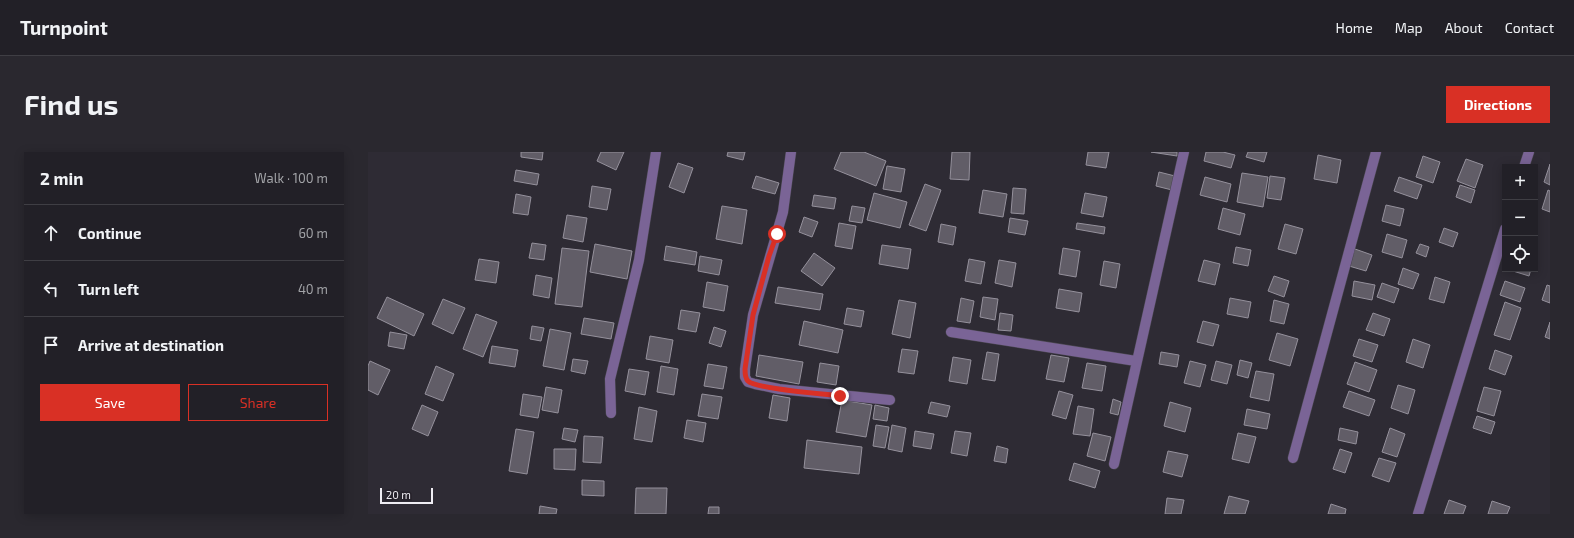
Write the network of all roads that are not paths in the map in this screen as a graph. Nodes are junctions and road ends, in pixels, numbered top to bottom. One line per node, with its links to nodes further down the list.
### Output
1 (656, 152): 11 (street)
2 (791, 152): 10 (street)
3 (1184, 152): 9 (street)
4 (1376, 152): 12 (street)
5 (1529, 152): 6 (street)
6 (1525, 164)
7 (1503, 236): 14 (street)
8 (951, 332): 9 (street)
9 (1136, 361): 13 (street)
10 (890, 400)
11 (611, 413)
12 (1293, 458)
13 (1114, 464)
14 (1418, 514)

